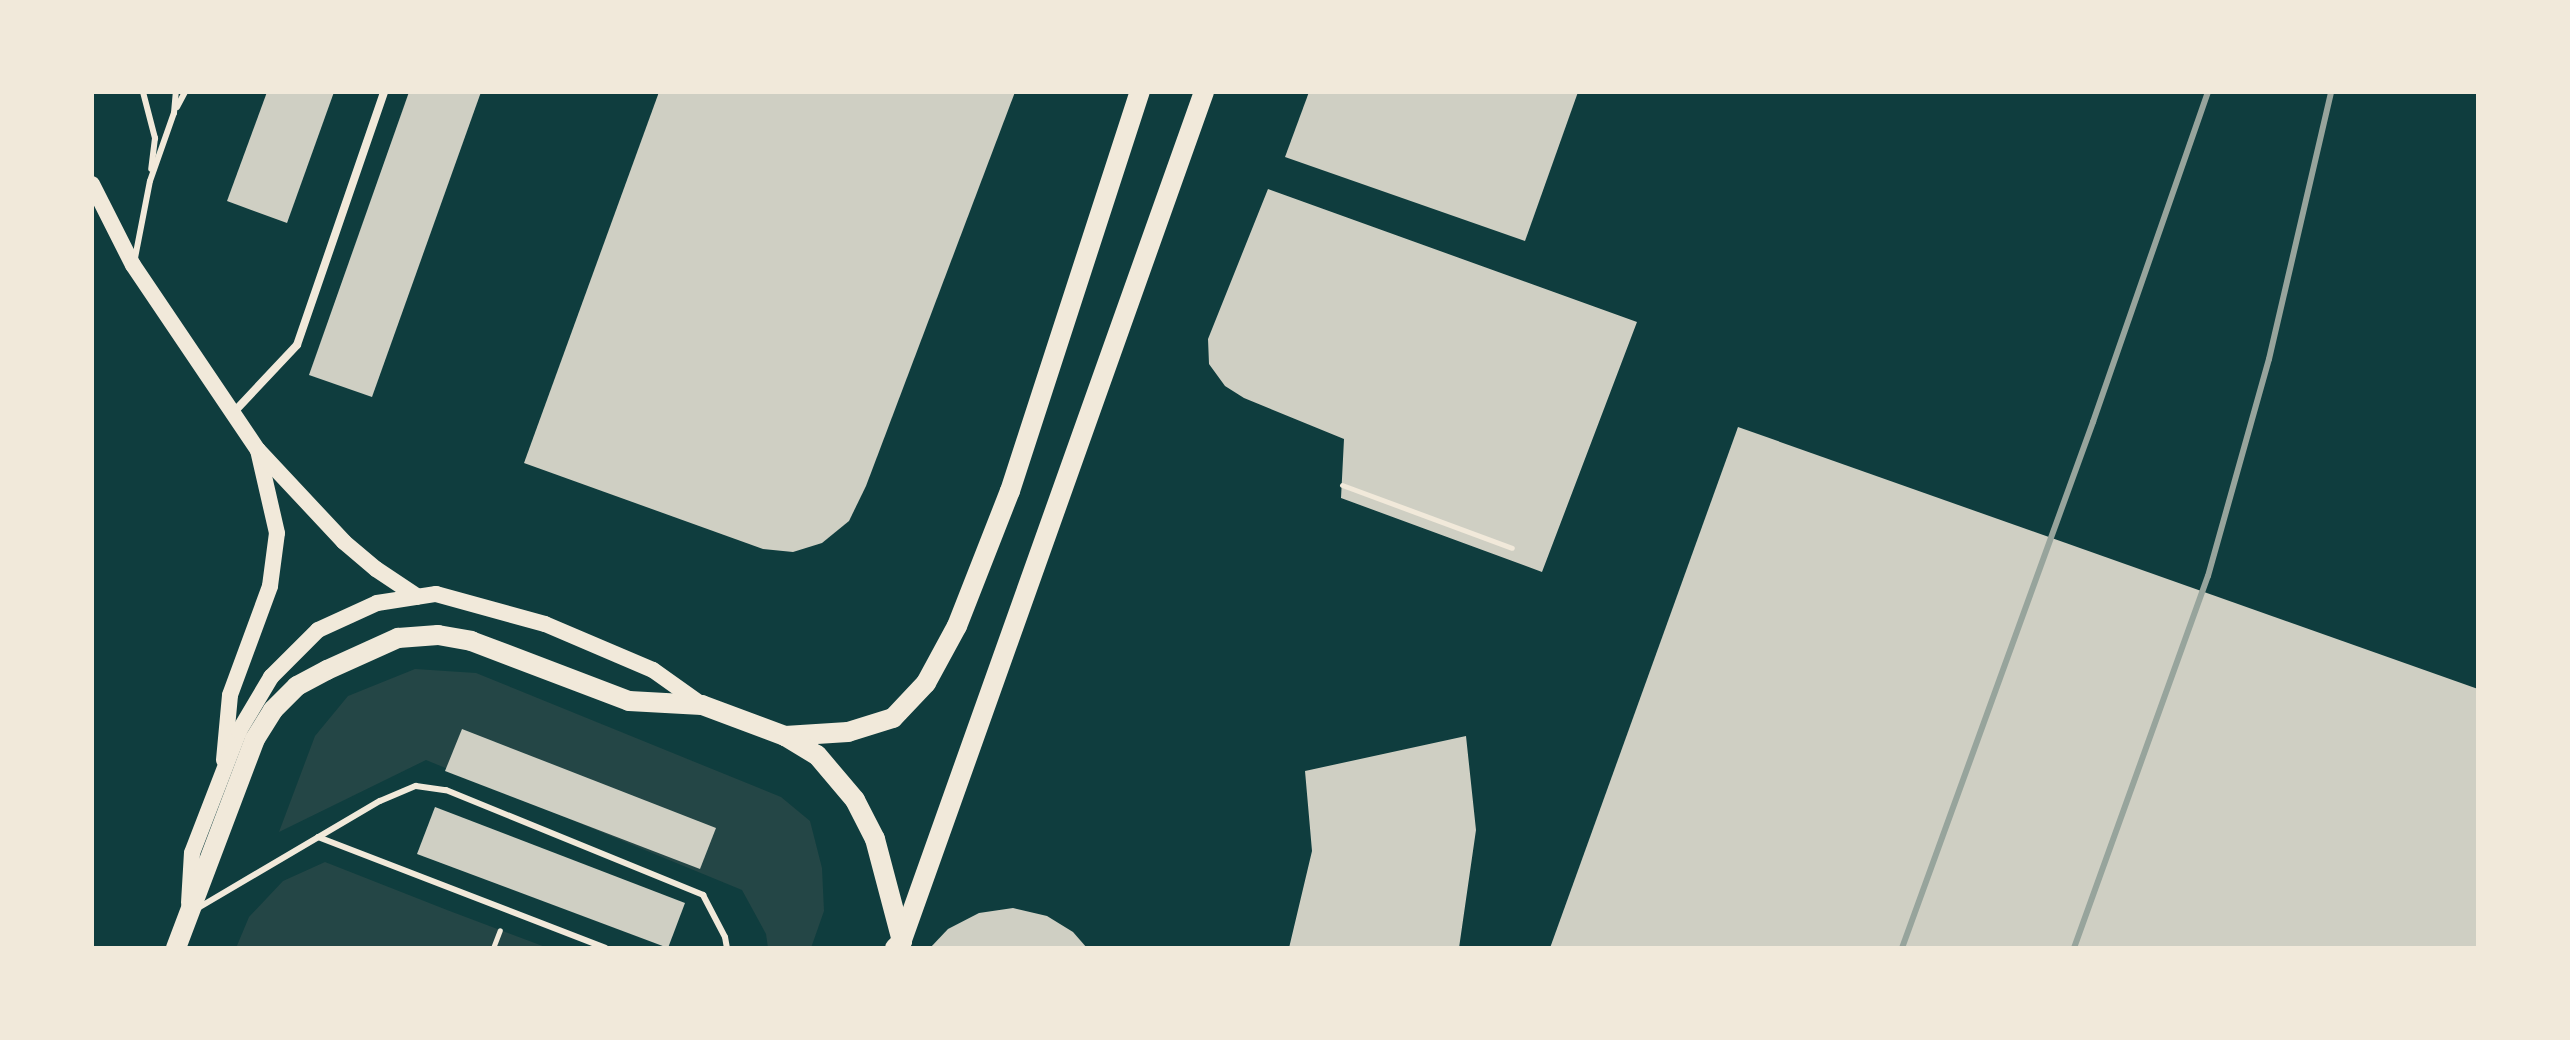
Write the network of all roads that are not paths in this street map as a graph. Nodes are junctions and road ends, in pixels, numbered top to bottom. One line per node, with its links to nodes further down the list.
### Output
1 (143, 92): 8 (lane)
2 (176, 92): 7 (lane)
3 (185, 92): 7 (lane)
4 (384, 92): 11 (street)
5 (1140, 92): 15 (main road)
6 (1204, 92): 19 (main road)
7 (174, 113): 8 (lane)
8 (150, 181): 10 (lane)
9 (92, 184): 10 (main road)
10 (133, 265): 11 (main road)
11 (234, 412): 12 (main road)
12 (258, 450): 13 (main road); 16 (main road)
13 (418, 597): 14 (main road); 16 (main road)
14 (702, 705): 15 (main road); 18 (main road)
15 (785, 736): 19 (main road)
16 (224, 770): 18 (main road)
17 (317, 837): 18 (lane); 21 (lane); 22 (lane)
18 (189, 914): 20 (main road)
19 (899, 946)
20 (176, 948)
21 (605, 948)
22 (727, 948)

